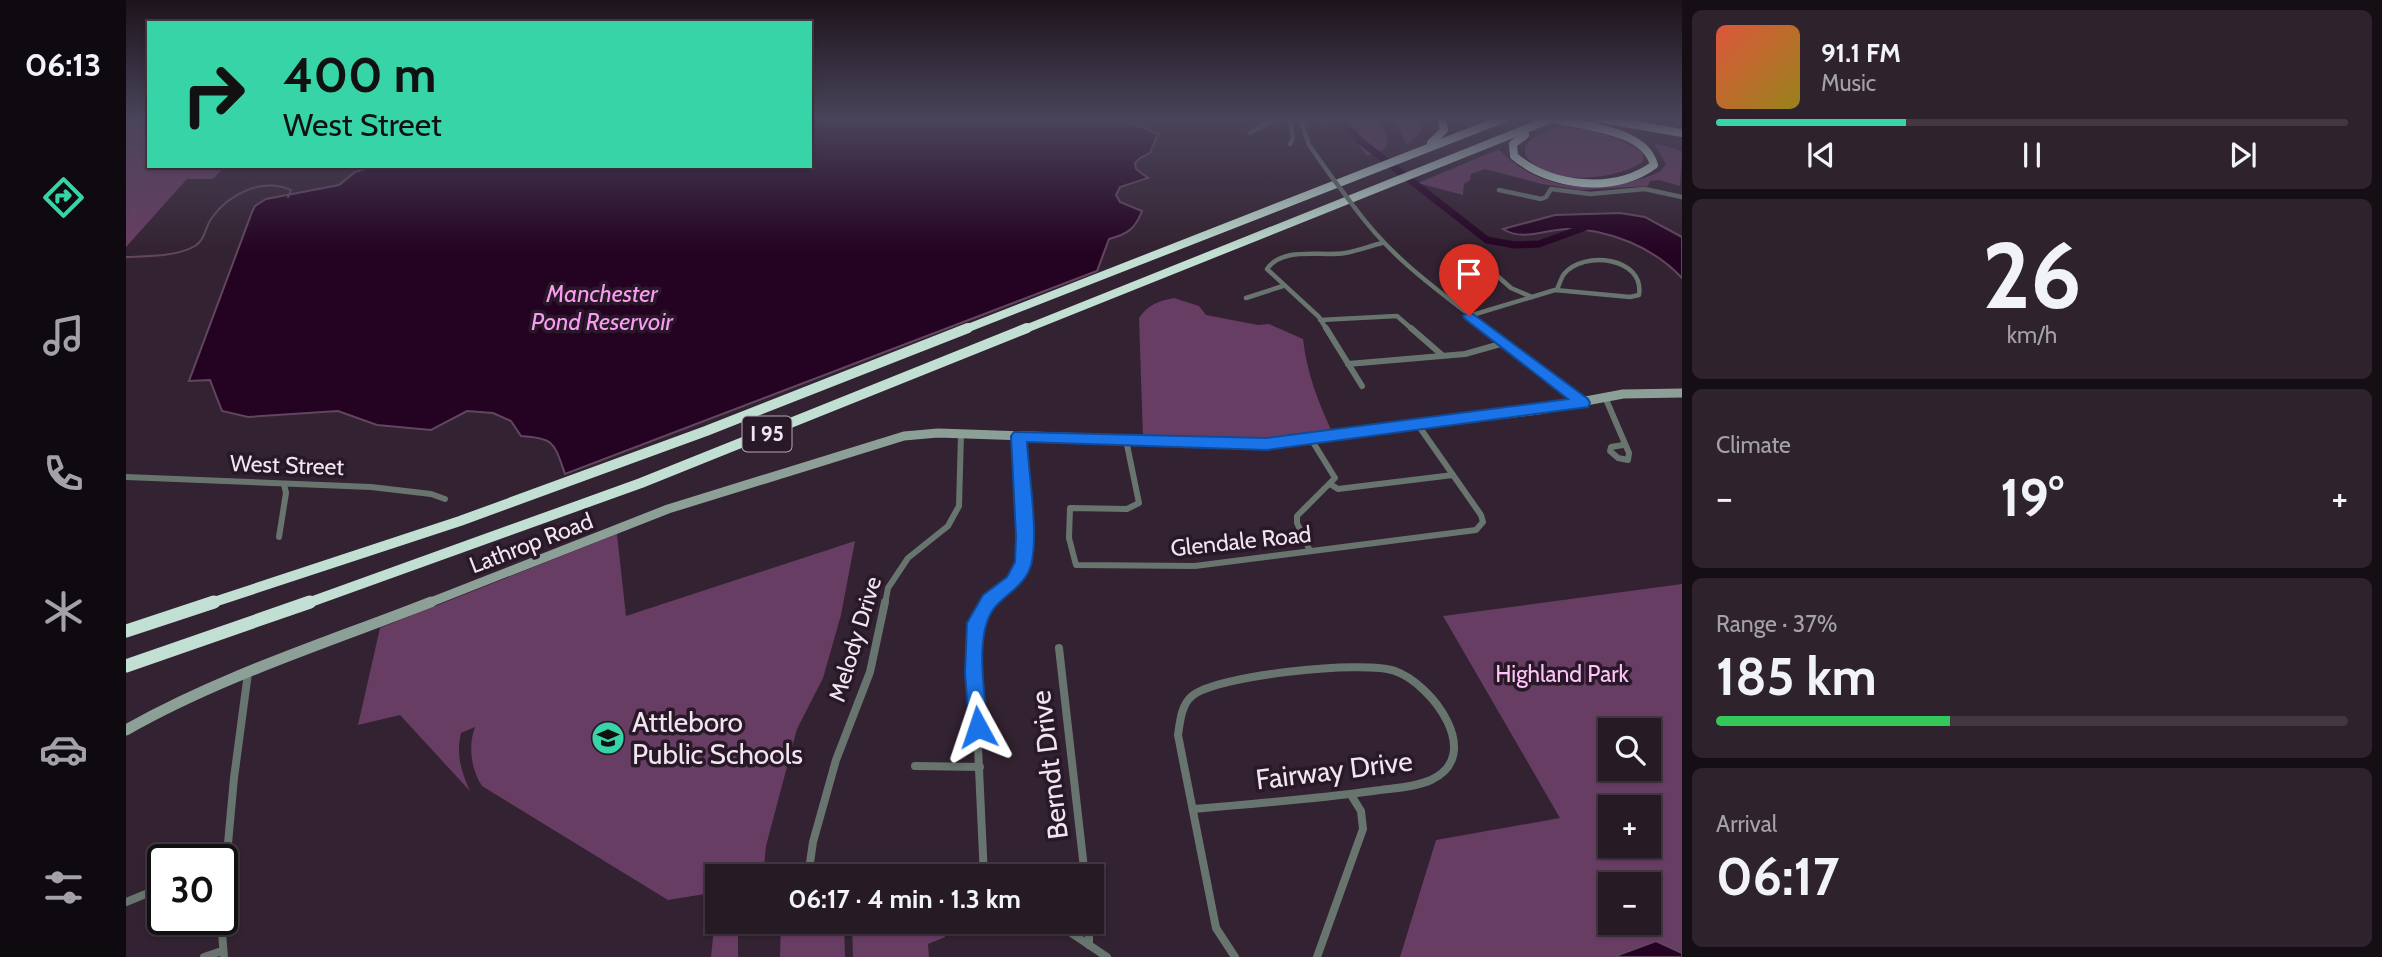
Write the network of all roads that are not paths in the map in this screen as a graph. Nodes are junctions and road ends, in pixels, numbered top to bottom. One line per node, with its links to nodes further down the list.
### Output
1 (1322, 163): 8 (street, bridge)
2 (1391, 163): 36 (highway, I 95)
3 (1441, 163): 38 (highway, I 95)
4 (1522, 163): 5 (highway, bridge)
5 (1653, 163)
6 (1499, 190): 7 (street)
7 (1682, 197)
8 (1382, 243): 10 (street); 14 (street)
9 (1494, 272): 12 (street)
10 (1283, 286): 13 (street); 15 (street)
11 (1557, 290): 11 (street); 12 (street)
12 (1532, 297): 14 (street)
13 (1246, 298)
14 (1469, 316): 16 (street)
15 (1320, 320): 17 (street); 18 (street)
16 (1504, 343): 17 (street); 22 (street)
17 (1442, 355): 18 (street)
18 (1348, 363): 19 (street)
19 (1362, 386)
20 (1682, 393): 21 (main road)
21 (1605, 397): 22 (main road); 28 (street)
22 (1583, 403): 23 (main road)
23 (1418, 425): 26 (main road); 29 (street, Glendale Road)
24 (961, 434): 25 (main road); 39 (main road, Lathrop Road); 46 (street, Melody Drive)
25 (1019, 436): 27 (main road); 42 (street)
26 (1311, 439): 27 (main road); 32 (street)
27 (1126, 440): 35 (street, Glendale Road)
28 (1623, 445)
29 (1452, 475): 32 (street); 35 (street, Glendale Road)
30 (126, 477): 31 (street, West Street)
31 (284, 484): 33 (street, West Street); 34 (street)
32 (1330, 484): 35 (street)
33 (445, 499)
34 (279, 537)
35 (1310, 551)
36 (126, 631)
37 (1059, 648): 48 (street, Berndt Drive)
38 (126, 666)
39 (248, 673): 40 (main road, Lathrop Road); 45 (street)
40 (126, 730)
41 (915, 766): 42 (street)
42 (980, 767): 47 (street)
43 (1351, 794): 44 (street, Fairway Drive); 44 (street, Fairway Drive); 59 (street)
44 (1194, 809): 58 (street, Fairway Drive)
45 (226, 844)
46 (811, 864)
47 (985, 864)
48 (1083, 864)
49 (147, 893): 50 (street)
50 (126, 902)
51 (1073, 934): 54 (street)
52 (1089, 934): 54 (street)
53 (223, 935): 55 (street)
54 (1089, 945): 57 (street)
55 (223, 954): 56 (street)
56 (204, 957)
57 (1107, 957)
58 (1235, 957)
59 (1317, 957)

